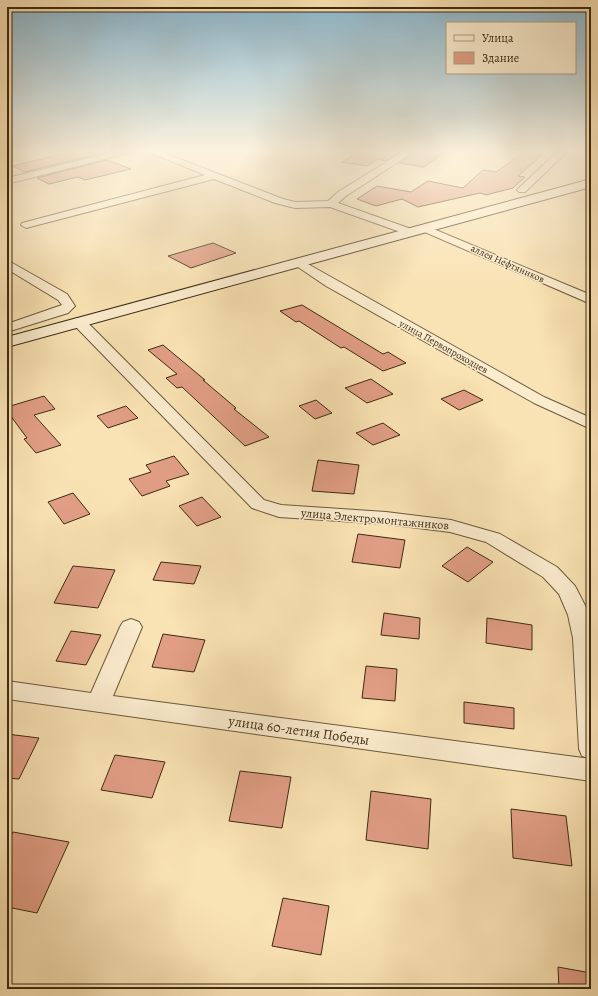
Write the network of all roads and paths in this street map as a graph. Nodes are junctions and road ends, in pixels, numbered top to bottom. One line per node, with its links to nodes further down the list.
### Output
1 (133, 197): 6 (street)
2 (270, 197): 5 (street)
3 (338, 197): 5 (street)
4 (537, 197): 7 (street)
5 (331, 204): 7 (street, аллея Нефтяников)
6 (26, 226)
7 (417, 230): 8 (street); 10 (street, аллея Нефтяников)
8 (299, 263): 11 (street); 14 (street, улица Первопроходцев)
9 (7, 264): 12 (street)
10 (591, 300)
11 (79, 322): 13 (street); 18 (street, улица Электромонтажников)
12 (7, 328)
13 (7, 342)
14 (591, 424)
15 (131, 627): 17 (street)
16 (7, 690): 17 (street, улица 60-летия Победы)
17 (98, 703): 19 (street, улица 60-летия Победы)
18 (591, 749)
19 (591, 770)

